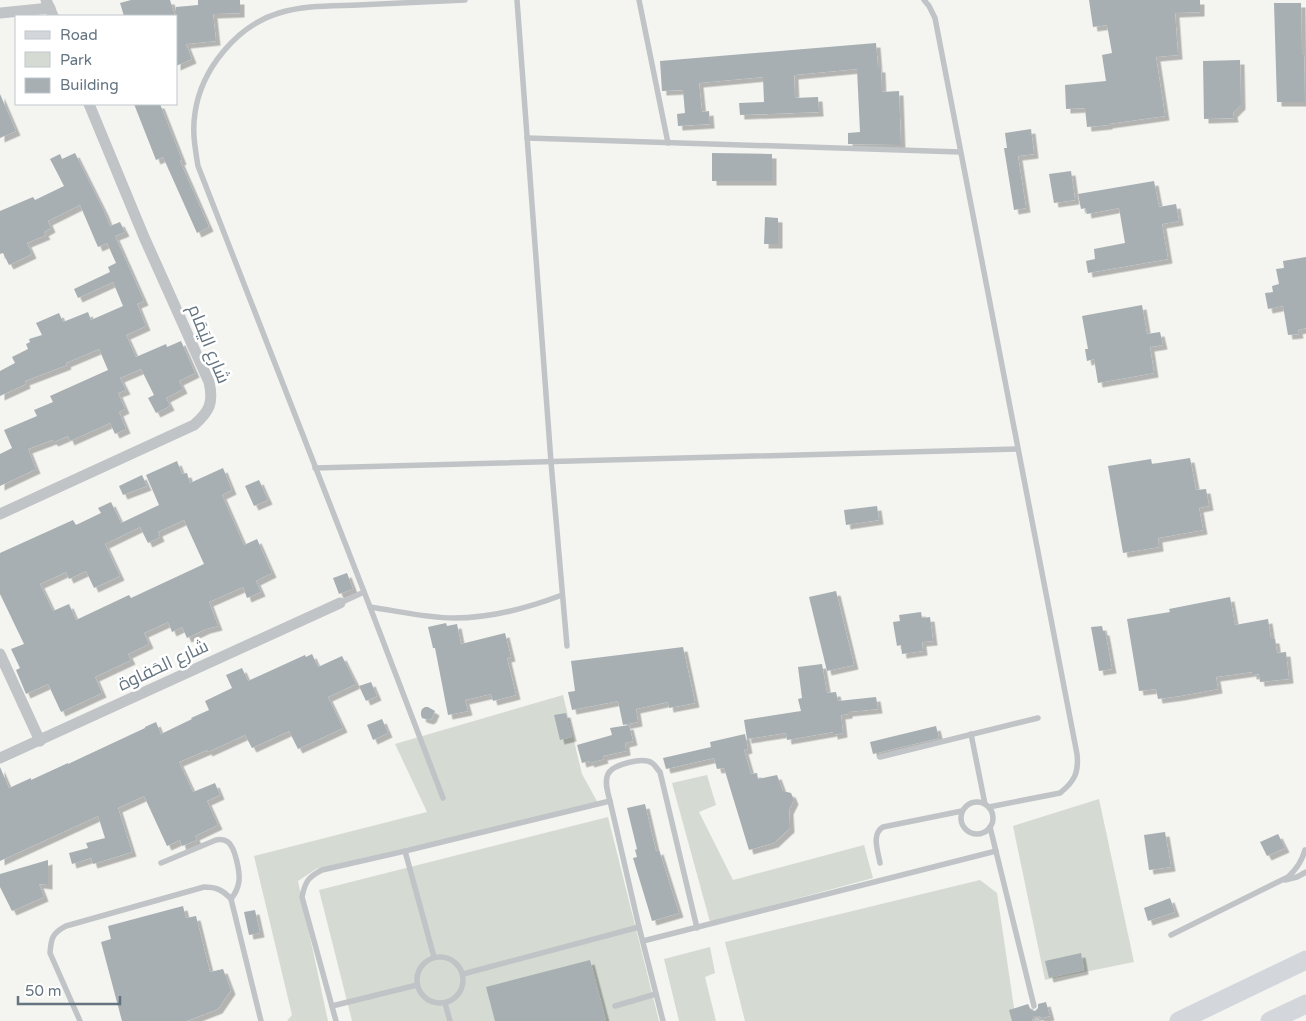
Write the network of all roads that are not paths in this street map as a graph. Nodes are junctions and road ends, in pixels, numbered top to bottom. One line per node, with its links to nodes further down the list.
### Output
1 (465, 0): 13 (lane)
2 (517, 0): 8 (lane)
3 (638, 0): 9 (lane)
4 (924, 0): 10 (lane)
5 (50, 8): 6 (street)
6 (0, 13)
7 (89, 105): 14 (street, شارع اليَمَام)
8 (528, 138): 9 (lane); 12 (lane)
9 (668, 143): 10 (lane)
10 (960, 152): 11 (lane)
11 (1017, 449): 12 (lane); 28 (lane)
12 (550, 462): 13 (lane); 16 (lane)
13 (315, 468): 15 (lane)
14 (0, 514)
15 (364, 592): 17 (lane); 18 (lane)
16 (562, 595): 18 (lane); 19 (lane)
17 (340, 602): 23 (street, شارع الحَفاوة)
18 (370, 607): 26 (lane)
19 (567, 646)
20 (0, 654): 23 (street)
21 (1038, 718): 22 (lane)
22 (971, 734): 24 (lane); 28 (lane)
23 (40, 741): 25 (street, شارع الحَفاوة)
24 (880, 757)
25 (0, 758)
26 (443, 798)
27 (610, 801): 32 (lane); 40 (lane); 41 (lane)
28 (987, 806): 29 (lane); 30 (lane)
29 (962, 811): 30 (lane); 36 (lane)
30 (990, 827): 33 (lane)
31 (1306, 842): 34 (lane)
32 (405, 851): 44 (lane); 51 (lane)
33 (996, 851): 41 (lane); 53 (lane)
34 (1306, 851): 38 (lane)
35 (161, 863): 39 (lane)
36 (880, 863)
37 (1306, 872): 38 (lane)
38 (1281, 881): 42 (lane)
39 (231, 899): 54 (lane); 55 (lane)
40 (639, 927): 43 (lane); 46 (lane)
41 (696, 928): 43 (lane)
42 (1171, 935)
43 (643, 941): 48 (lane)
44 (434, 957): 46 (lane); 47 (lane)
45 (1306, 960): 59 (main road)
46 (463, 974): 49 (lane)
47 (418, 985): 49 (lane); 51 (lane)
48 (656, 994): 52 (lane); 58 (lane)
49 (445, 1003): 57 (lane)
50 (1306, 1004): 60 (main road)
51 (332, 1006): 56 (lane)
52 (615, 1006)
53 (1034, 1006)
54 (80, 1021)
55 (260, 1021)
56 (336, 1021)
57 (450, 1021)
58 (663, 1021)
59 (1179, 1021)
60 (1270, 1021)

